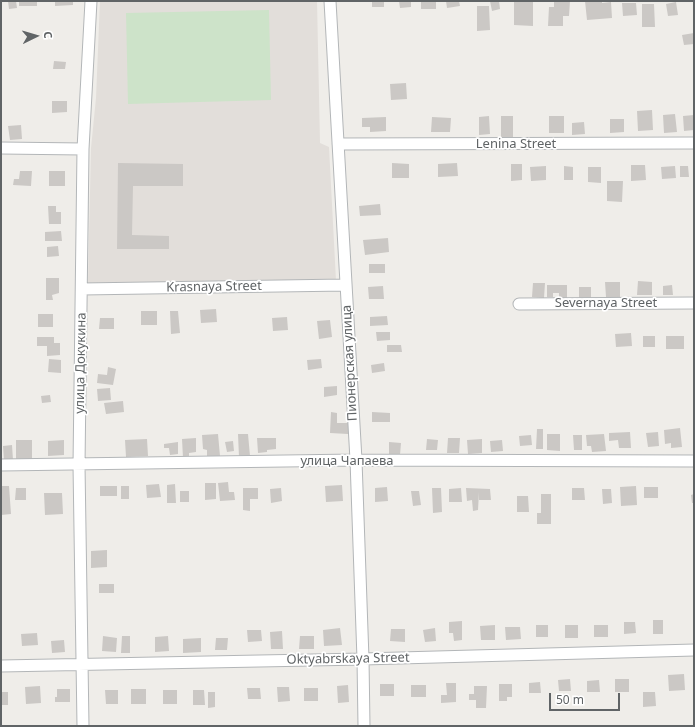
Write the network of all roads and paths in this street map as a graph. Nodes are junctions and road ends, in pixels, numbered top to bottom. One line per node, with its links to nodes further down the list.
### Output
1 (91, 1): 6 (street, улица Докукина)
2 (330, 1): 4 (street, Пионерская улица)
3 (694, 143): 4 (street, Lenina Street)
4 (338, 144): 7 (street, Пионерская улица)
5 (1, 148): 6 (street)
6 (83, 149): 8 (street, улица Докукина)
7 (346, 285): 8 (street, Krasnaya Street); 11 (street, Пионерская улица)
8 (82, 289): 14 (street, улица Докукина)
9 (694, 303): 10 (street, Severnaya Street)
10 (519, 304)
11 (356, 460): 12 (street, улица Чапаева); 14 (street, улица Чапаева); 16 (street, Пионерская улица)
12 (694, 461)
13 (1, 465): 14 (street, улица Чапаева)
14 (79, 465): 17 (street, улица Докукина)
15 (694, 650): 16 (street, Oktyabrskaya Street)
16 (363, 659): 17 (street, Oktyabrskaya Street); 20 (street, Пионерская улица)
17 (82, 664): 18 (street, Oktyabrskaya Street); 19 (street, улица Докукина)
18 (1, 666)
19 (83, 726)
20 (364, 726)

